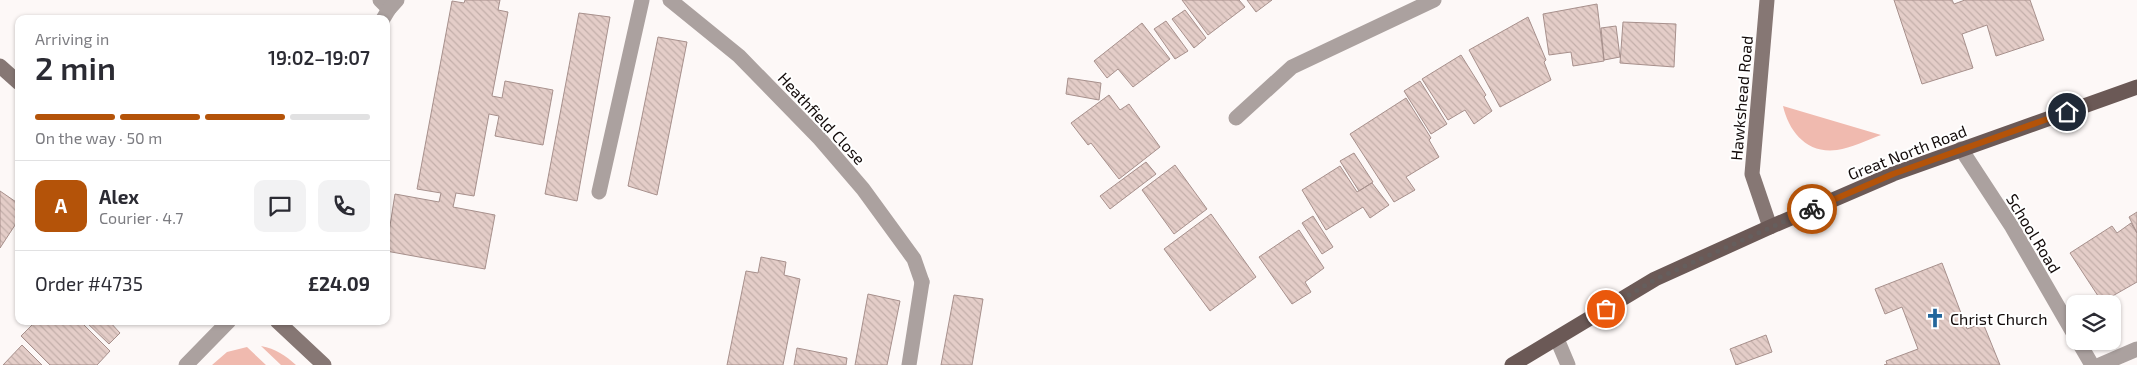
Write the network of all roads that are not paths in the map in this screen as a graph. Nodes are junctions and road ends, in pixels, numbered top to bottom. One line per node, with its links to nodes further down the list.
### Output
1 (642, 0): 10 (street)
2 (670, 0): 20 (street, Heathfield Close)
3 (1434, 0): 8 (street)
4 (1767, 0): 11 (street, Hawkshead Road)
5 (0, 66): 6 (street)
6 (15, 79)
7 (2137, 87): 9 (main road, Great North Road)
8 (1236, 118)
9 (1961, 149): 11 (main road, Great North Road); 12 (street, School Road)
10 (599, 192)
11 (1770, 227): 15 (main road, Great North Road)
12 (2066, 320)
13 (225, 325): 18 (street)
14 (281, 325): 19 (street)
15 (1557, 339): 21 (main road, Great North Road); 22 (street)
16 (2137, 349): 24 (street)
17 (2083, 350): 23 (street)
18 (186, 365)
19 (324, 365)
20 (909, 365)
21 (1512, 365)
22 (1568, 365)
23 (2092, 365)
24 (2100, 365)

